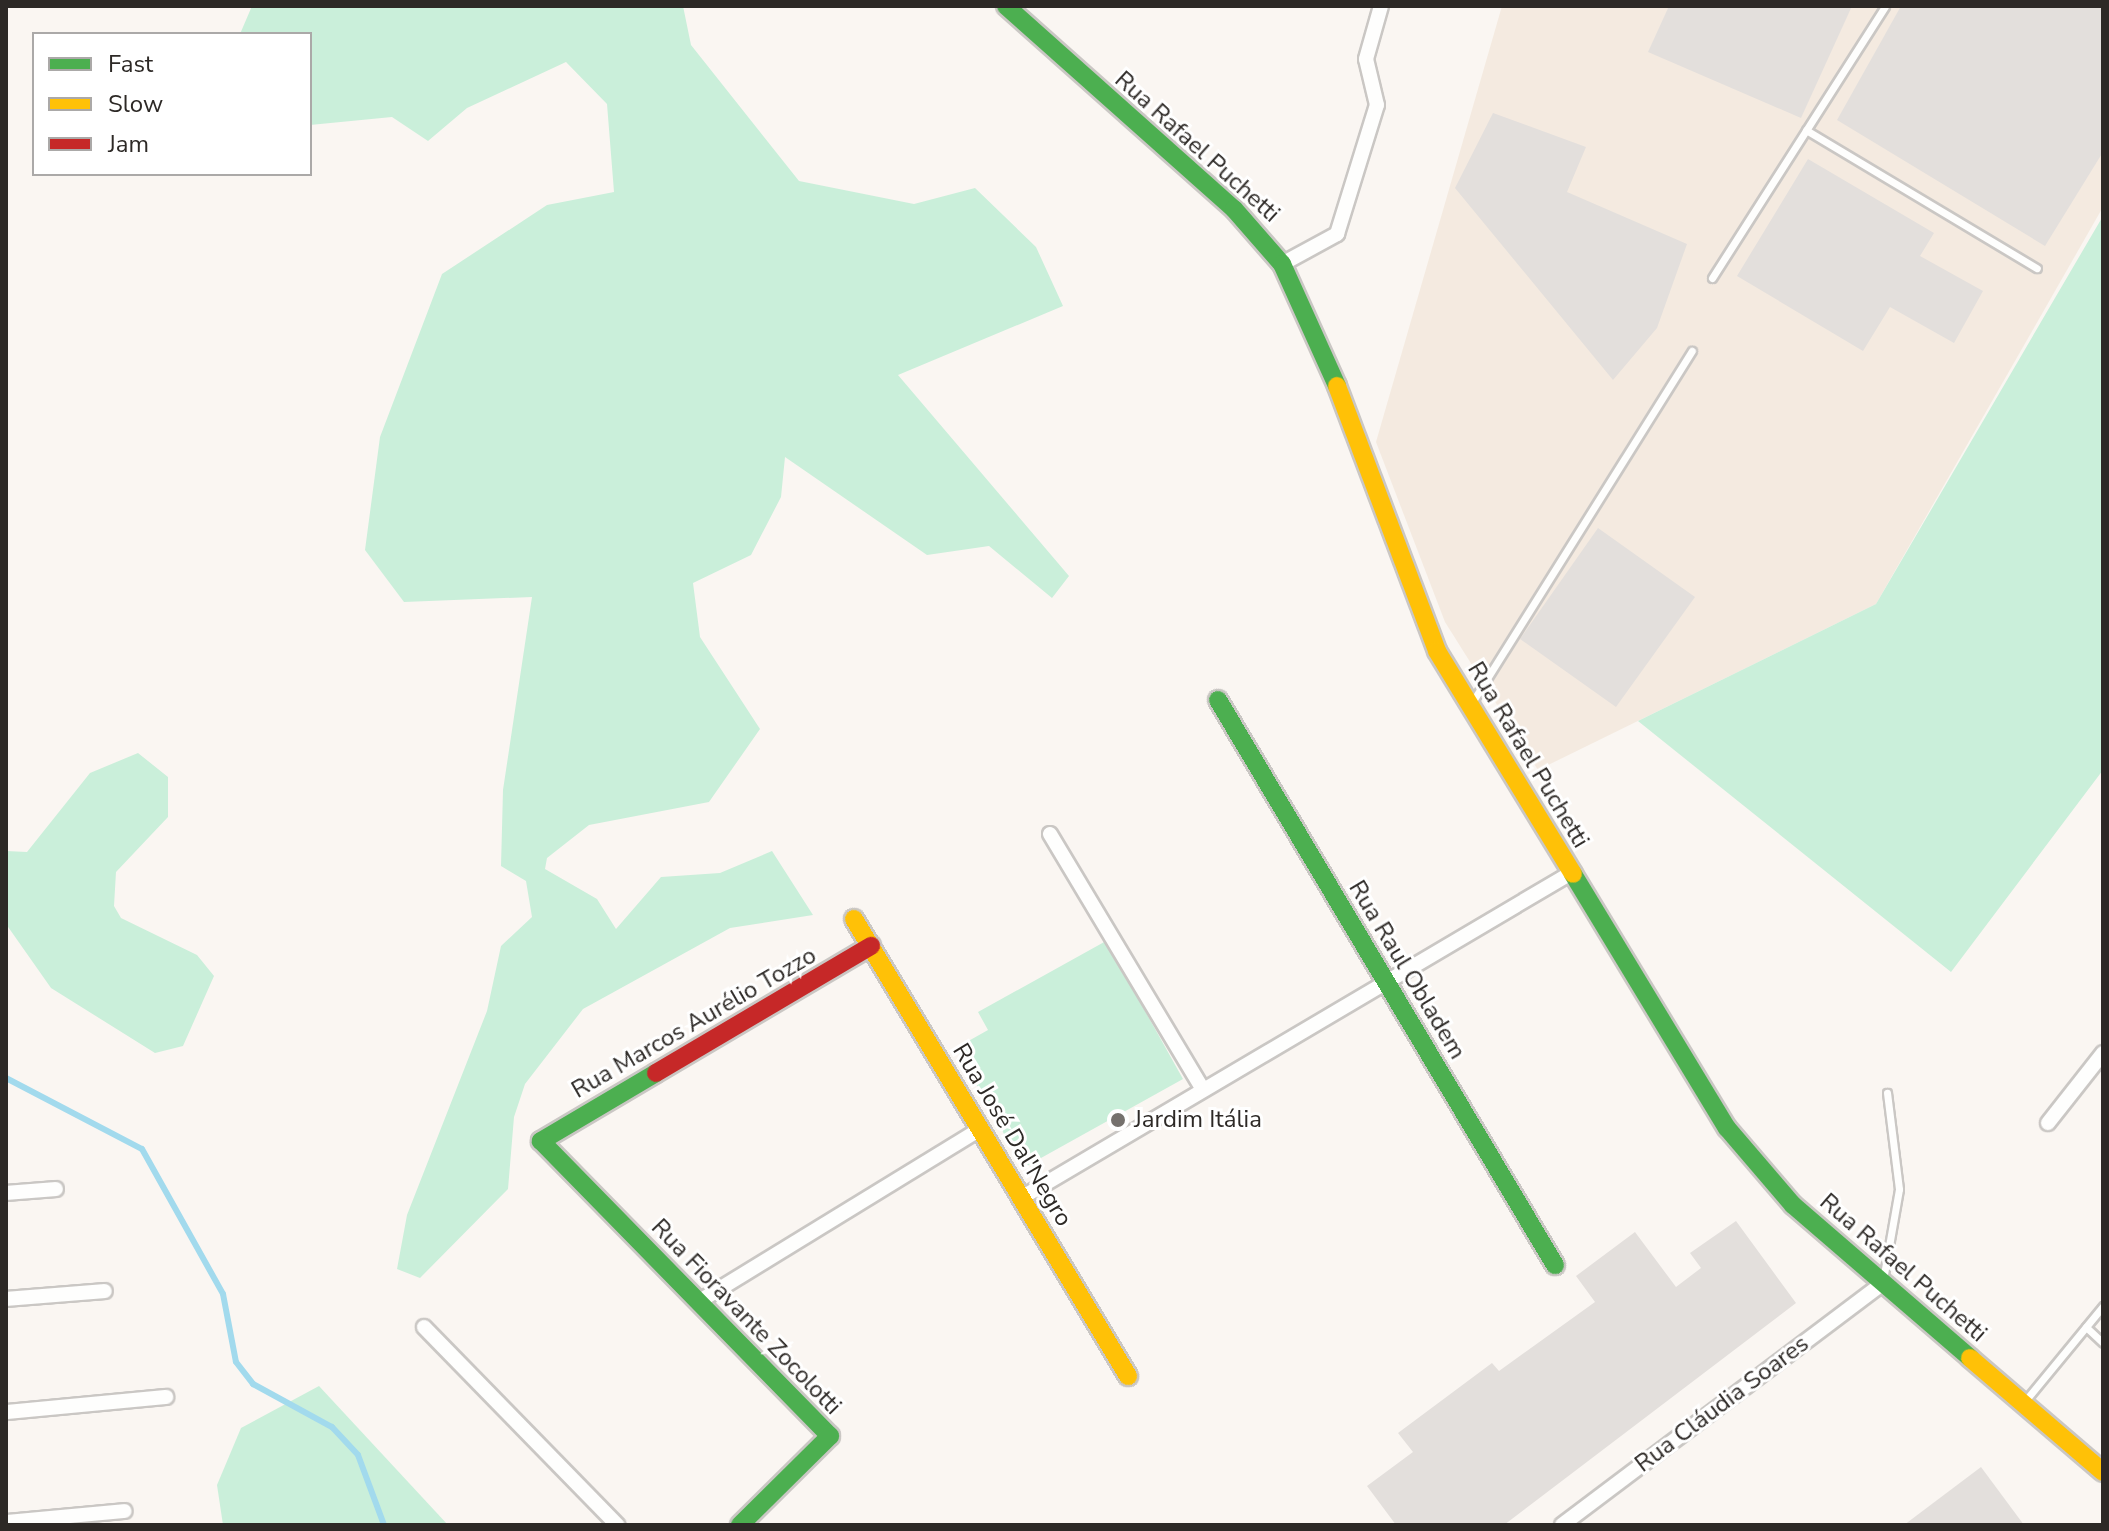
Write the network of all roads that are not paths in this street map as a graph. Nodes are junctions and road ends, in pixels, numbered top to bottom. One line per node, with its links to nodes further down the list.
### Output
1 (1006, 6): 5 (street, Rua Rafael Puchetti)
2 (1381, 6): 5 (street)
3 (1885, 6): 4 (lane)
4 (1806, 130): 6 (lane); 7 (lane)
5 (1282, 264): 10 (street, Rua Rafael Puchetti)
6 (2037, 268)
7 (1712, 278)
8 (1692, 351): 10 (lane)
9 (1218, 700): 15 (street, Rua Raul Obladem)
10 (1469, 707): 12 (street, Rua Rafael Puchetti)
11 (1050, 834): 17 (street)
12 (1571, 873): 15 (street); 26 (street, Rua Rafael Puchetti)
13 (854, 919): 14 (street, Rua José Dal'Negro)
14 (871, 946): 20 (street, Rua José Dal'Negro); 21 (street, Rua Marcos Aurélio Tozzo)
15 (1386, 982): 17 (street); 25 (street, Rua Raul Obladem)
16 (2103, 1053): 19 (street)
17 (1203, 1090): 24 (street)
18 (1887, 1093): 26 (lane)
19 (2048, 1123)
20 (980, 1129): 24 (street, Rua José Dal'Negro); 29 (street)
21 (541, 1141): 29 (street, Rua Fioravante Zocolotti)
22 (56, 1189): 23 (street)
23 (6, 1193)
24 (1021, 1198): 34 (street, Rua José Dal'Negro)
25 (1555, 1265)
26 (1883, 1283): 36 (street, Rua Rafael Puchetti); 43 (street, Rua Cláudia Soares)
27 (105, 1291): 28 (street)
28 (6, 1299)
29 (698, 1302): 42 (street, Rua Fioravante Zocolotti)
30 (2103, 1306): 32 (lane)
31 (424, 1327): 41 (street)
32 (2086, 1327): 33 (lane); 36 (lane)
33 (2103, 1343)
34 (1128, 1376)
35 (166, 1397): 37 (street)
36 (2024, 1403): 38 (street, Rua Rafael Puchetti)
37 (6, 1412)
38 (2103, 1472)
39 (124, 1511): 40 (street)
40 (6, 1522)
41 (617, 1525)
42 (740, 1525)
43 (1562, 1525)

